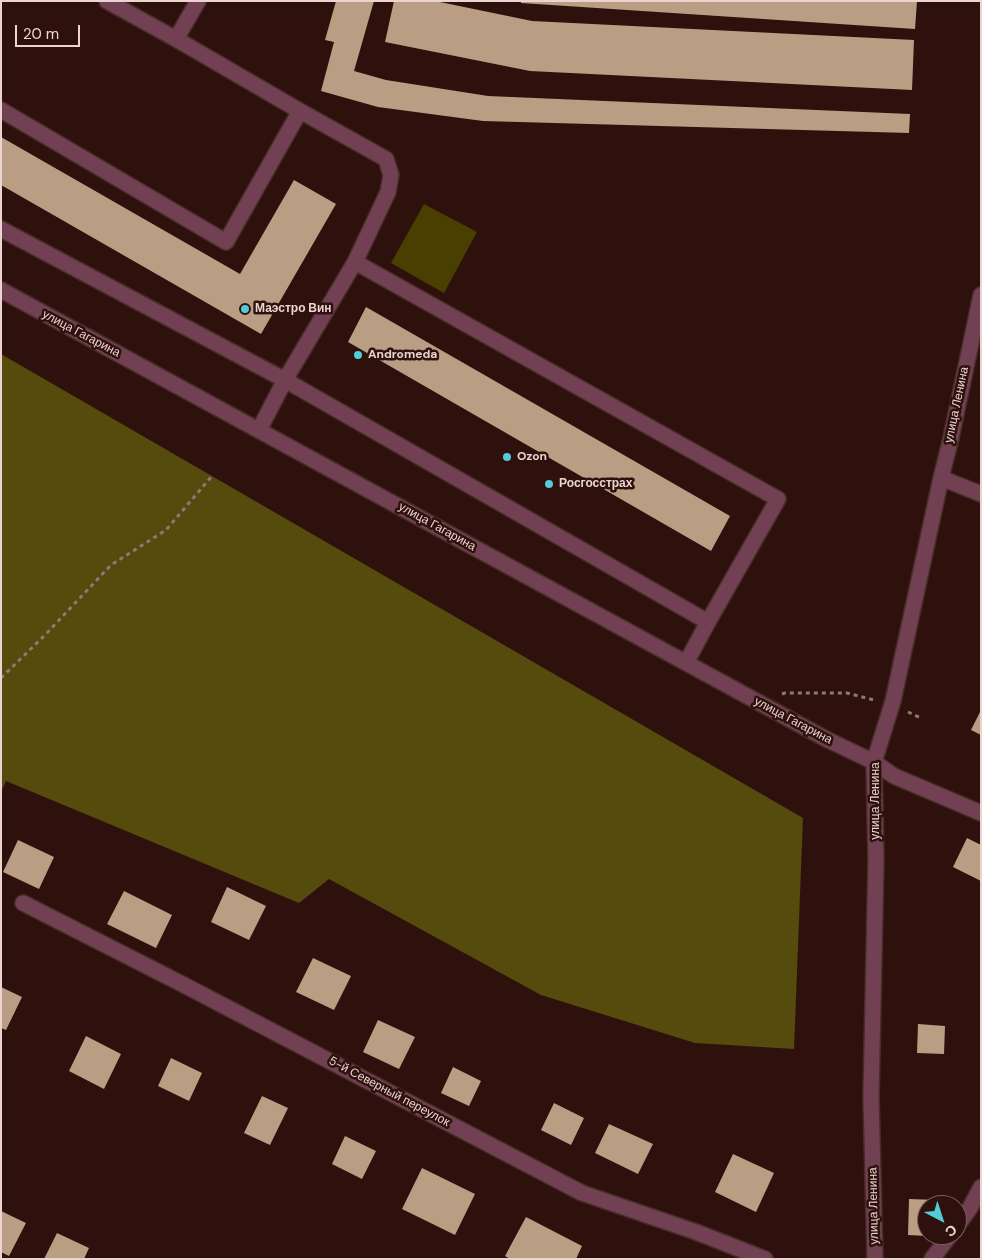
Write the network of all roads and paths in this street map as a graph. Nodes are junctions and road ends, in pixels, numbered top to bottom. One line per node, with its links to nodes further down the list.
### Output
1 (107, 1): 3 (street)
2 (198, 1): 3 (street)
3 (176, 39): 5 (street)
4 (1, 110): 5 (street)
5 (300, 111): 7 (street)
6 (1, 229): 10 (street)
7 (356, 262): 10 (street); 15 (street)
8 (1, 290): 11 (street, улица Гагарина)
9 (981, 295): 13 (street, улица Ленина)
10 (285, 380): 11 (street); 15 (street)
11 (259, 430): 16 (street, улица Гагарина)
12 (212, 476): 17 (path)
13 (941, 478): 14 (street); 19 (street, улица Ленина)
14 (981, 494)
15 (708, 622): 16 (street)
16 (686, 663): 21 (street, улица Гагарина)
17 (1, 678)
18 (779, 695): 19 (path)
19 (892, 704): 20 (path); 21 (street, улица Ленина)
20 (921, 718)
21 (874, 762): 22 (street, улица Гагарина); 28 (street, улица Ленина)
22 (981, 813)
23 (23, 903): 27 (street, 5-й Северный переулок)
24 (981, 1187): 25 (street)
25 (967, 1212)
26 (942, 1245): 29 (street)
27 (765, 1259)
28 (875, 1259)
29 (932, 1259)

